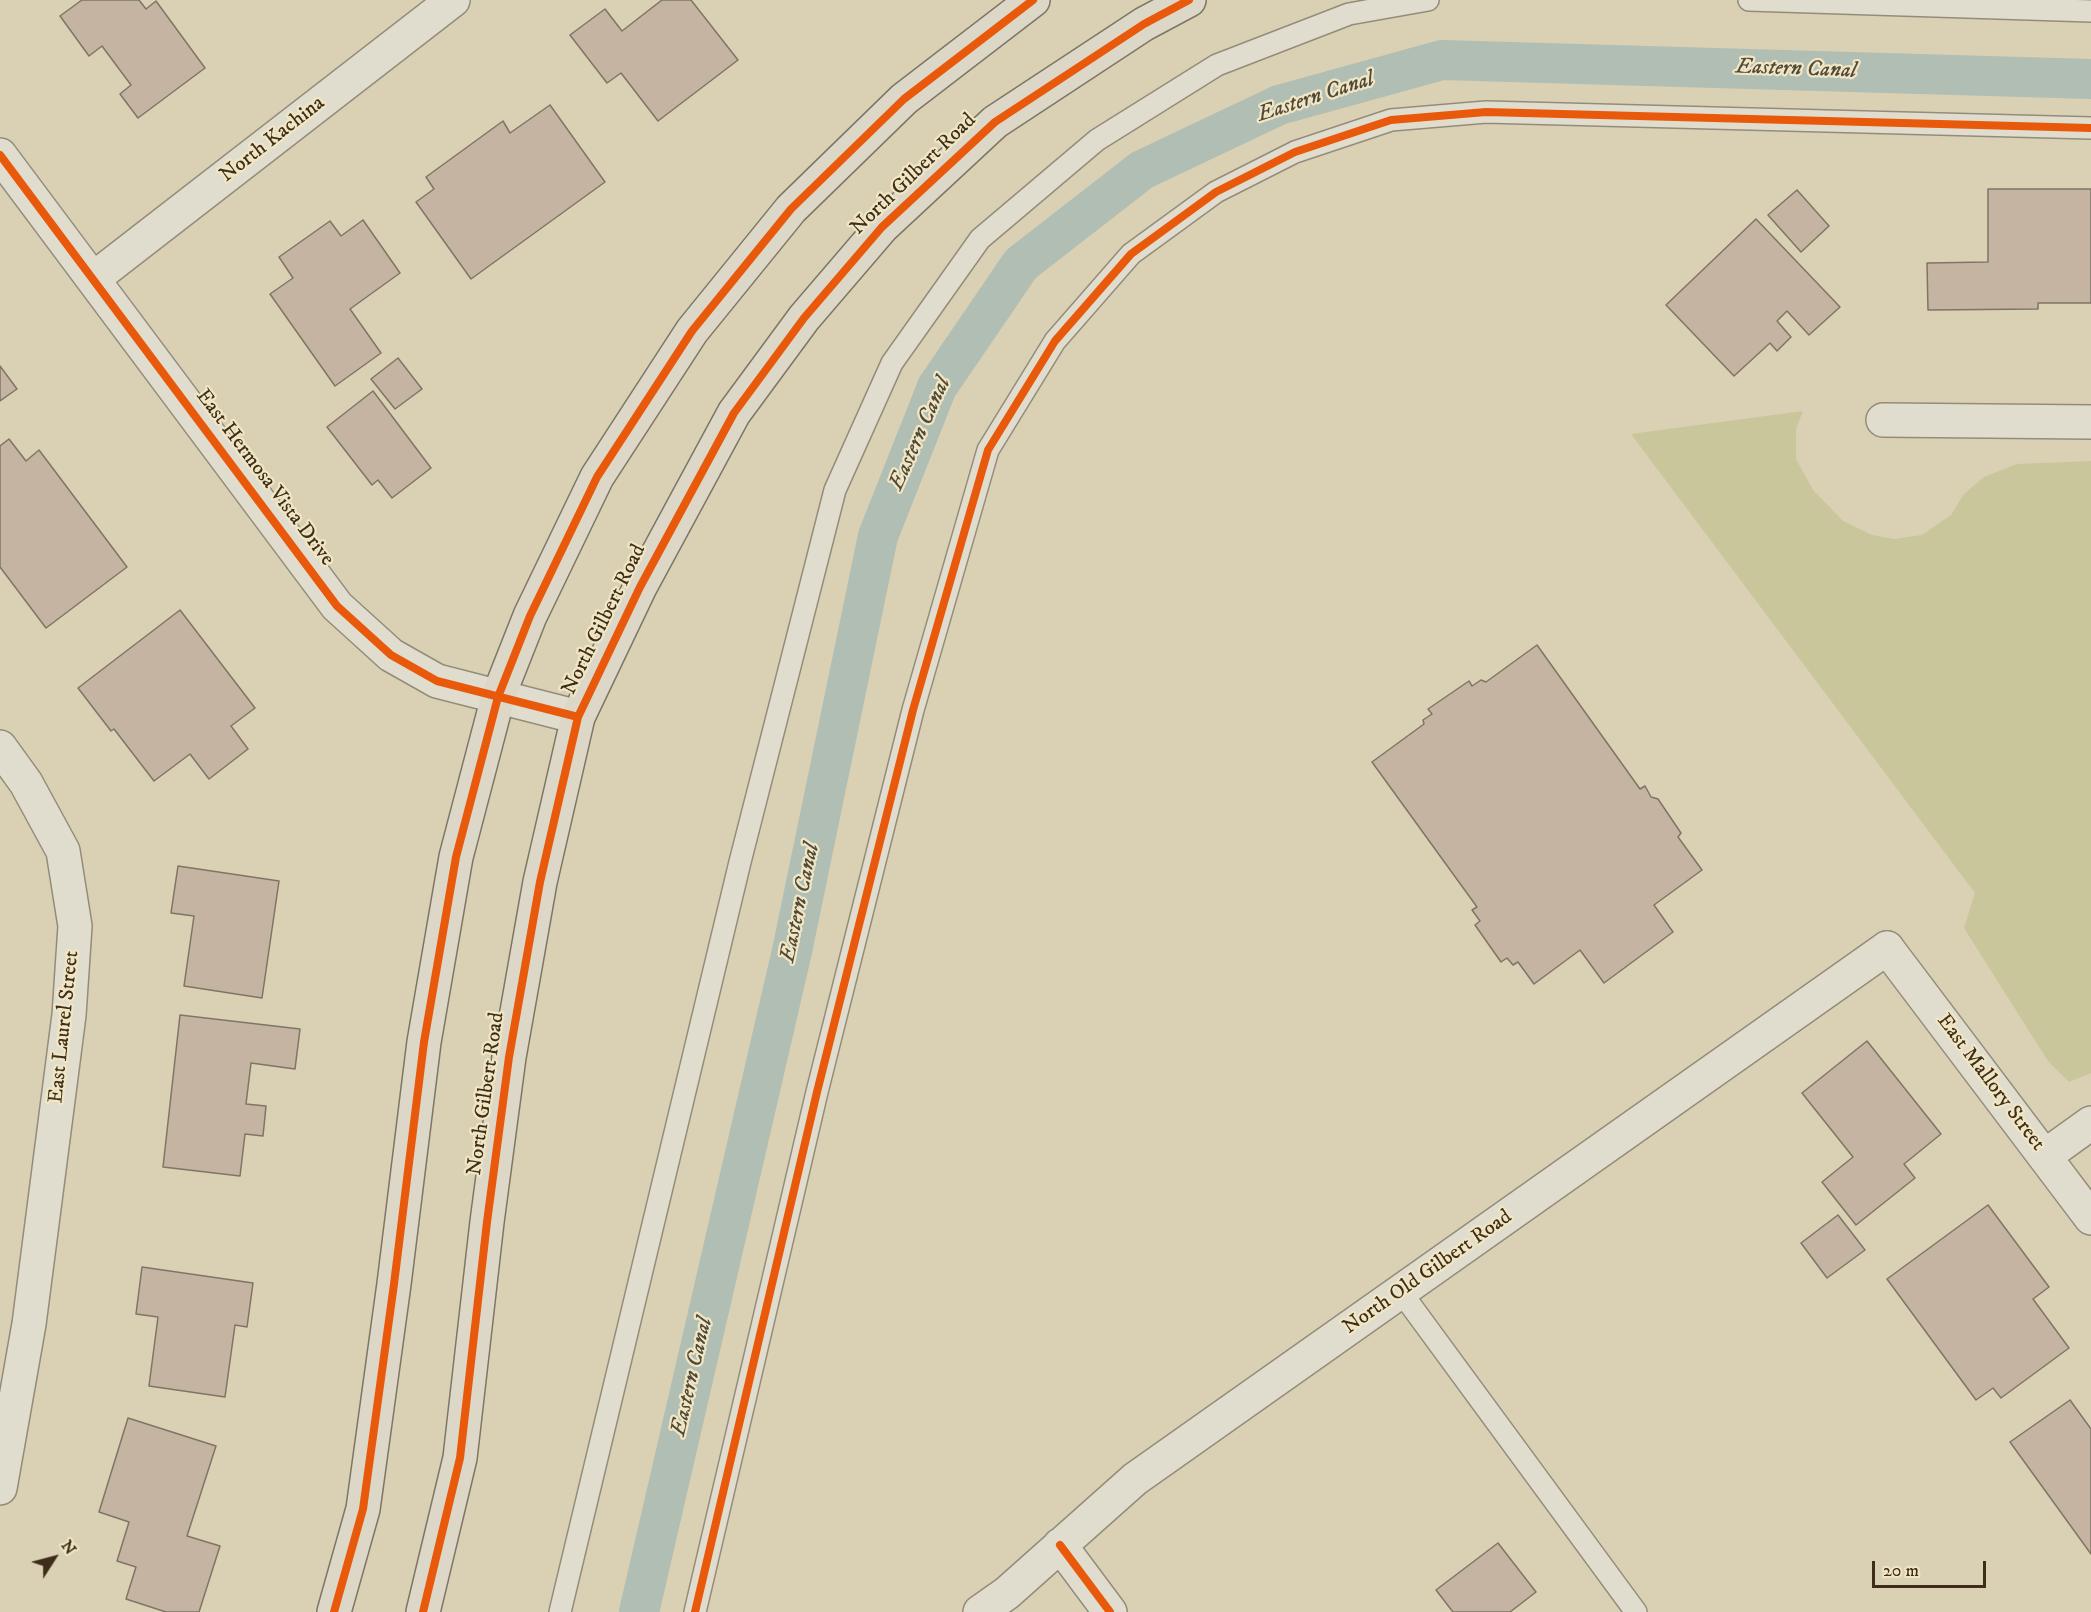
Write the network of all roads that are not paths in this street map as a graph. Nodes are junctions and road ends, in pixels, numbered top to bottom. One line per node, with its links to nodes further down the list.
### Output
1 (453, 0): 9 (street, North Kachina)
2 (1033, 0): 12 (main road)
3 (1189, 0): 13 (main road, North Gilbert Road)
4 (1428, 0): 24 (lane)
5 (1749, 0): 6 (lane)
6 (2091, 11)
7 (2091, 128): 25 (lane)
8 (0, 155): 9 (street, East Hermosa Vista Drive)
9 (93, 279): 12 (street, East Hermosa Vista Drive)
10 (1883, 420): 11 (street)
11 (2091, 422)
12 (498, 697): 13 (street, East Hermosa Vista Drive); 22 (main road)
13 (578, 717): 23 (main road, North Gilbert Road)
14 (0, 747): 20 (street, East Laurel Street)
15 (1887, 948): 17 (street, East Mallory Street); 19 (street, North Old Gilbert Road)
16 (2091, 1123): 17 (street)
17 (2045, 1156): 18 (street, East Mallory Street)
18 (2091, 1218)
19 (1401, 1292): 21 (street, North Old Gilbert Road); 28 (lane)
20 (0, 1488)
21 (1060, 1545): 26 (street, North Old Gilbert Road); 27 (street)
22 (334, 1612)
23 (423, 1612)
24 (560, 1612)
25 (695, 1612)
26 (980, 1612)
27 (1110, 1612)
28 (1636, 1612)

